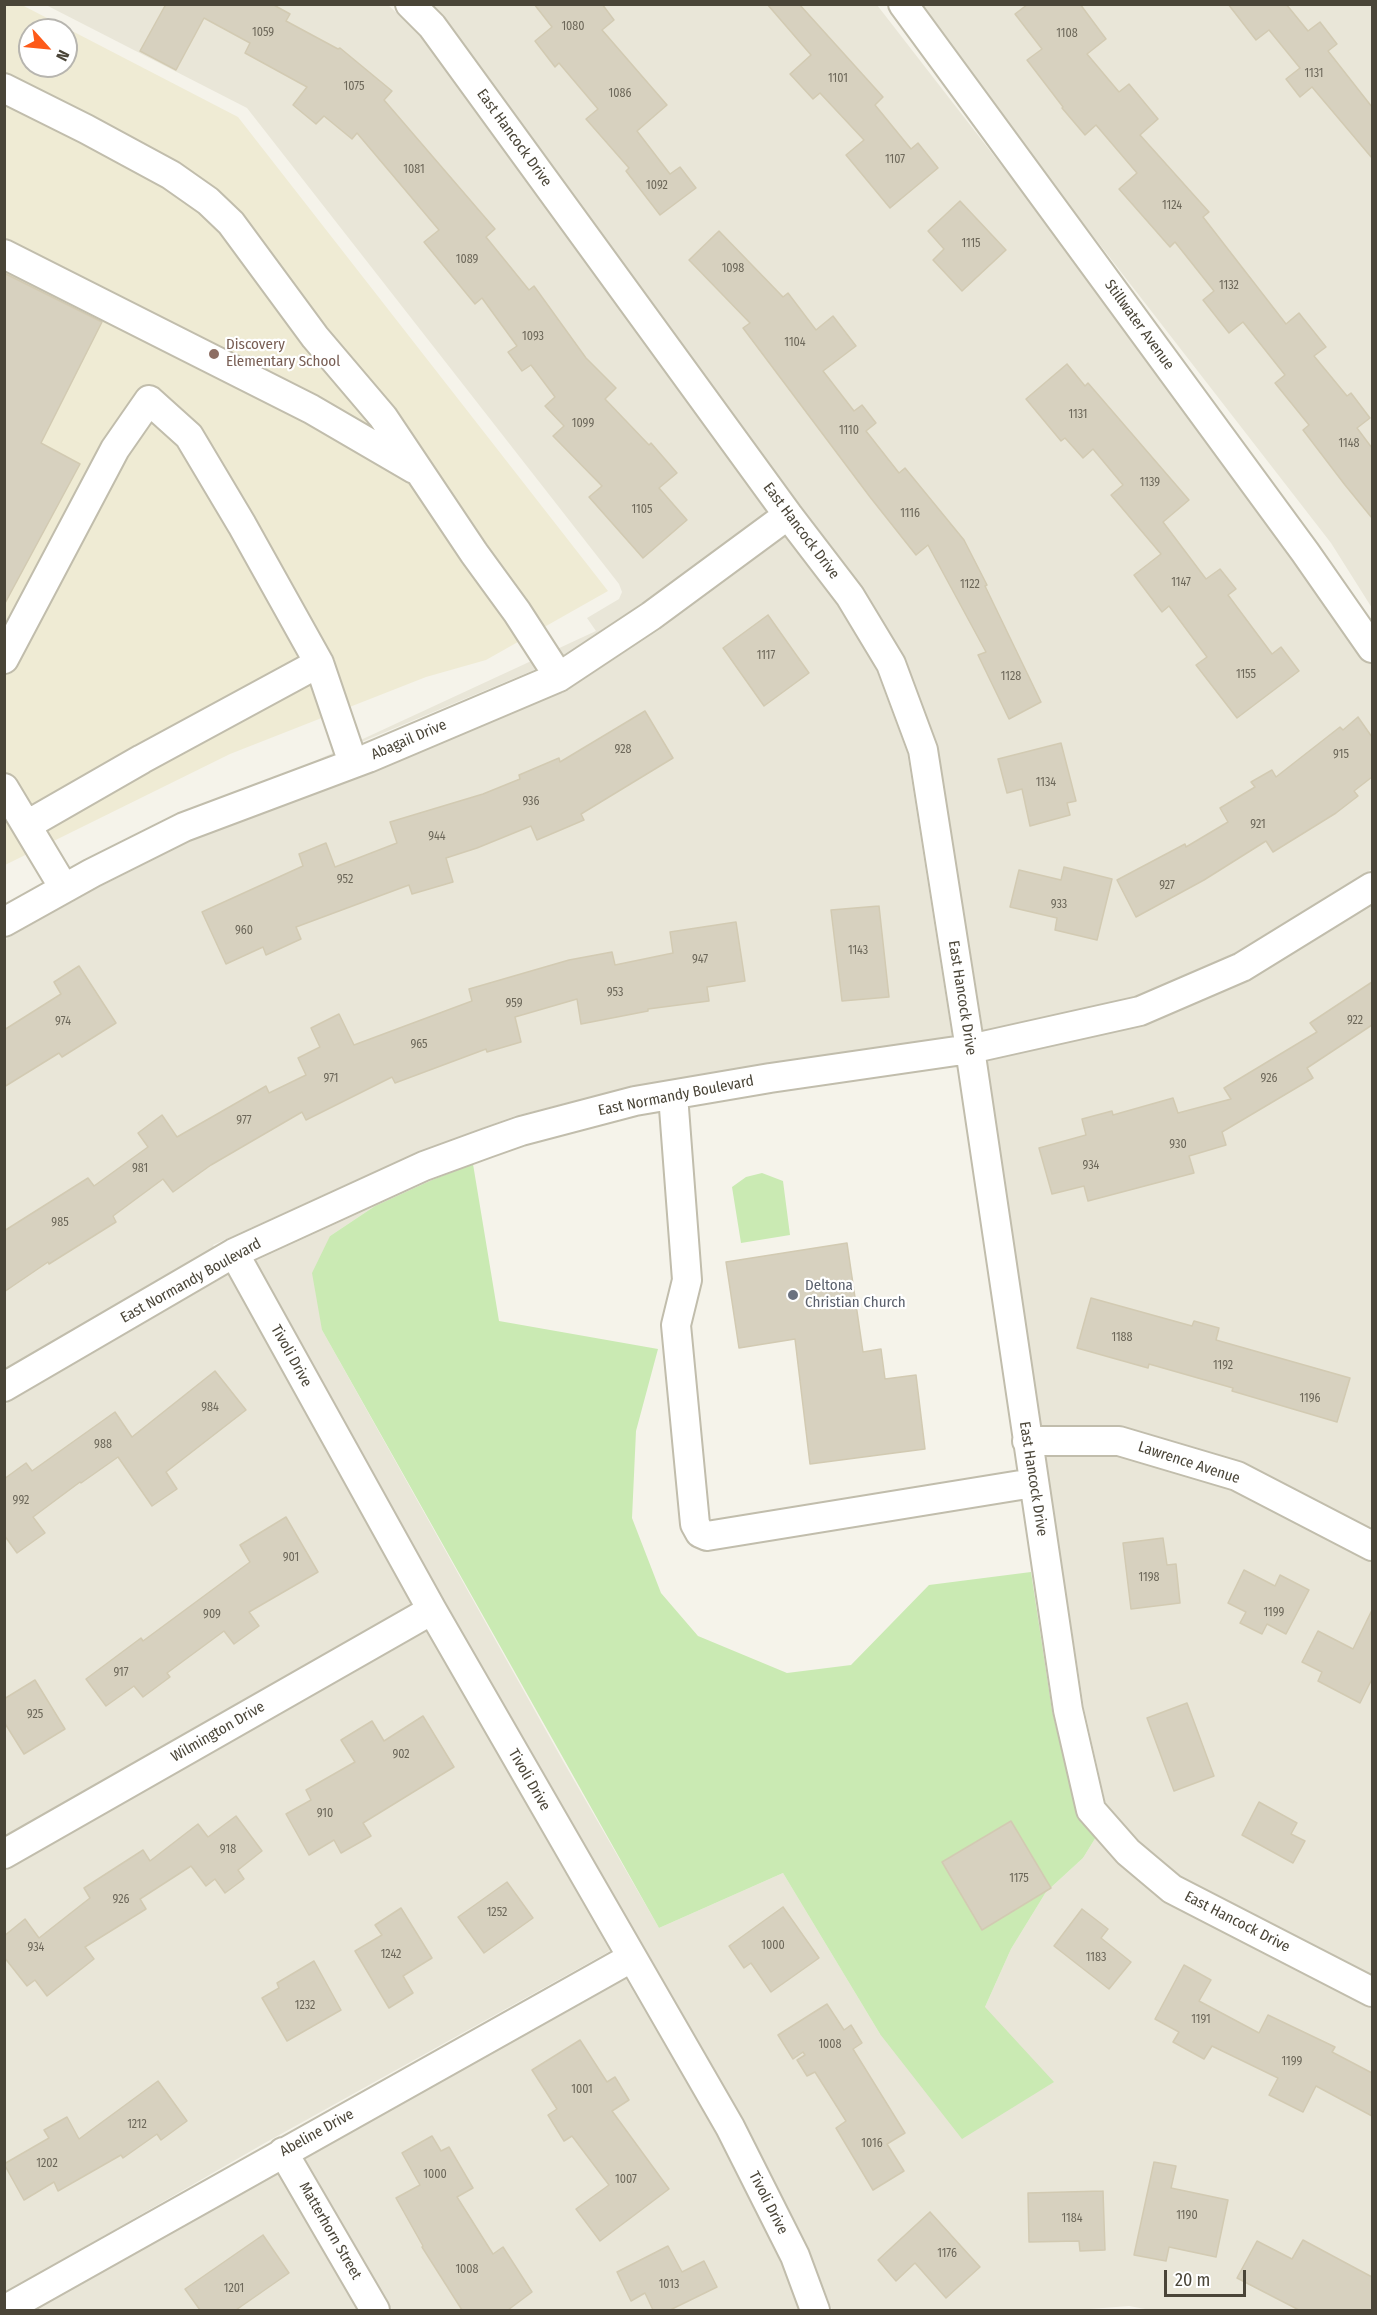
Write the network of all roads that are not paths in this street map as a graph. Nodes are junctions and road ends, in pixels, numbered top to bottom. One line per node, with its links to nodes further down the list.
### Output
1 (410, 4): 6 (street, East Hancock Drive)
2 (903, 4): 7 (street, Stillwater Avenue)
3 (4, 88): 5 (street)
4 (4, 254): 5 (street)
5 (418, 471): 10 (street)
6 (788, 515): 10 (street, Abagail Drive); 17 (street, East Hancock Drive)
7 (1372, 648)
8 (4, 659): 9 (street)
9 (319, 663): 11 (street); 13 (street)
10 (560, 677): 11 (street, Abagail Drive)
11 (353, 763): 15 (street, Abagail Drive)
12 (4, 788): 13 (street)
13 (27, 825): 15 (street)
14 (1372, 887): 17 (street, East Normandy Boulevard)
15 (64, 888): 16 (street, Abagail Drive)
16 (4, 922)
17 (970, 1049): 18 (street, East Normandy Boulevard); 21 (street, East Hancock Drive)
18 (673, 1095): 19 (street, East Normandy Boulevard); 22 (street)
19 (234, 1253): 20 (street, East Normandy Boulevard); 24 (street, Tivoli Drive)
20 (4, 1387)
21 (1027, 1441): 22 (street, East Hancock Drive); 23 (street, Lawrence Avenue)
22 (1034, 1483): 27 (street, East Hancock Drive)
23 (1372, 1546)
24 (432, 1610): 25 (street, Wilmington Drive); 26 (street, Tivoli Drive)
25 (4, 1854)
26 (631, 1958): 28 (street, Abeline Drive); 31 (street, Tivoli Drive)
27 (1372, 1992)
28 (284, 2152): 29 (street, Abeline Drive); 30 (street, Matterhorn Street)
29 (4, 2310)
30 (375, 2310)
31 (815, 2310)

